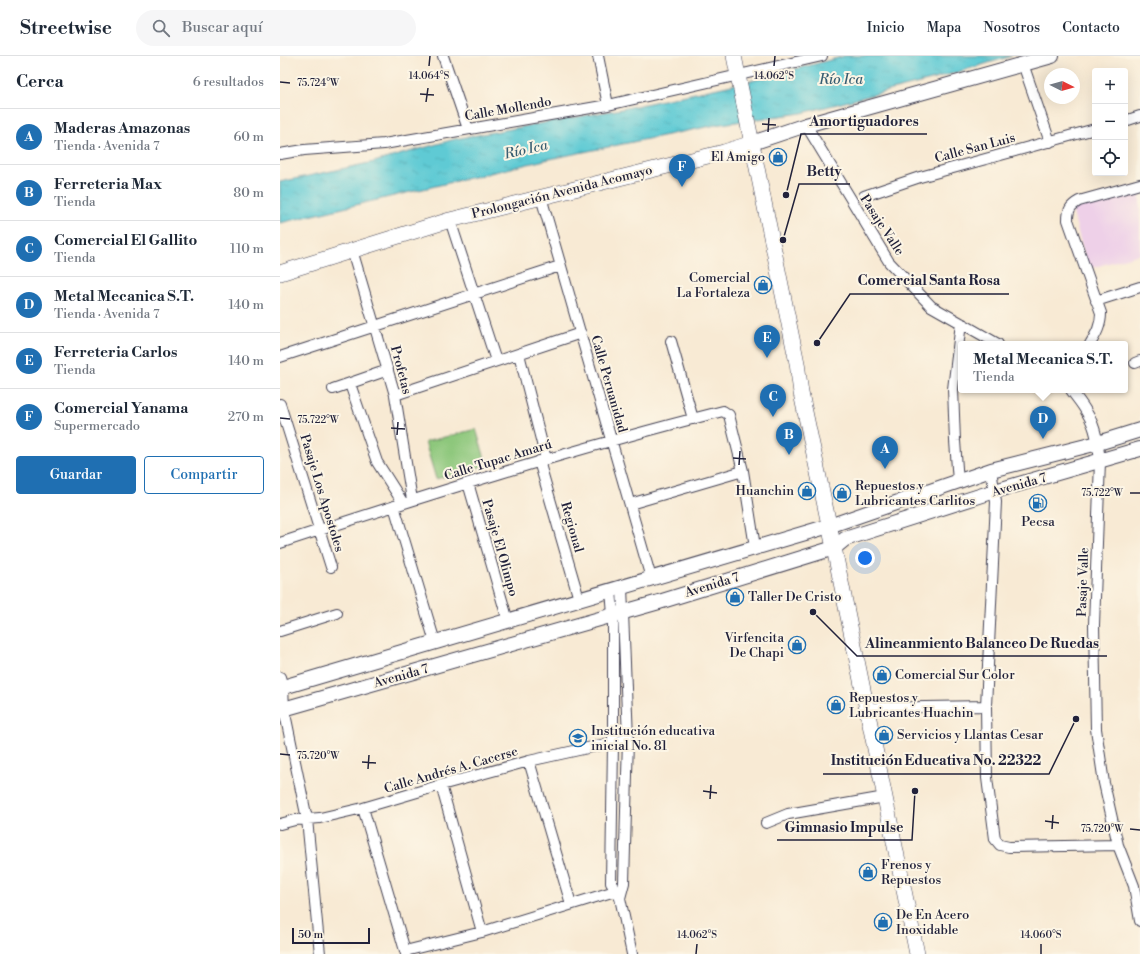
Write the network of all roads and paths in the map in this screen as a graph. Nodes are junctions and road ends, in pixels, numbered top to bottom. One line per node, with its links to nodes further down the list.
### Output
1 (443, 56): 12 (street)
2 (598, 56): 8 (street)
3 (734, 56): 7 (main road)
4 (822, 56): 7 (street, Calle Mollendo)
5 (1052, 56): 6 (street, Prolongación Avenida Acomayo)
6 (1023, 64): 11 (street, Prolongación Avenida Acomayo); 14 (street)
7 (739, 78): 8 (street, Calle Mollendo); 15 (main road)
8 (608, 105): 12 (street, Calle Mollendo)
9 (1140, 116): 10 (street)
10 (1128, 120)
11 (806, 125): 15 (street, Prolongación Avenida Acomayo); 27 (street, Pasaje Valle)
12 (468, 129): 16 (street, Calle Mollendo)
13 (1092, 130): 14 (street, Calle San Luis)
14 (1050, 142): 18 (street, Calle San Luis)
15 (752, 143): 19 (main road, Prolongación Avenida Acomayo); 59 (main road)
16 (280, 154)
17 (1140, 184): 26 (street)
18 (864, 196)
19 (541, 197): 20 (main road, Prolongación Avenida Acomayo); 22 (street, Calle Peruanidad)
20 (450, 220): 21 (main road, Prolongación Avenida Acomayo); 25 (street)
21 (352, 250): 23 (main road, Prolongación Avenida Acomayo); 28 (street, Profetas)
22 (560, 266): 25 (street); 29 (street, Calle Peruanidad)
23 (280, 273)
24 (1140, 287): 26 (street)
25 (474, 294): 28 (street); 37 (street)
26 (1096, 301): 33 (street)
27 (961, 323): 31 (street); 32 (street, Pasaje Valle)
28 (375, 326): 36 (street); 38 (street, Profetas)
29 (581, 333): 35 (street); 47 (street, Calle Peruanidad)
30 (671, 341): 44 (street)
31 (959, 341)
32 (993, 341)
33 (1092, 341)
34 (958, 348): 54 (street)
35 (519, 354): 37 (street); 50 (street, Regional)
36 (280, 357)
37 (496, 362): 42 (street)
38 (388, 370): 39 (street); 42 (street, Profetas)
39 (350, 384): 40 (street); 57 (street)
40 (333, 389)
41 (1073, 393): 48 (street, Pasaje Valle)
42 (395, 395): 57 (street, Profetas)
43 (280, 404): 46 (street, Pasaje Los Apostoles)
44 (693, 419): 47 (street, Calle Tupac Amarú); 53 (street, Calle Tupac Amarú)
45 (1140, 430): 48 (street, Avenida 7)
46 (284, 431): 60 (street, Pasaje Los Apostoles)
47 (612, 440): 50 (street, Calle Tupac Amarú); 58 (street, Calle Peruanidad)
48 (1098, 443): 51 (street, Pasaje Valle); 52 (street, Avenida 7)
49 (1140, 449): 51 (street, Avenida 7)
50 (542, 460): 55 (street, Calle Tupac Amarú); 67 (street, Regional)
51 (1100, 461): 56 (street, Avenida 7); 86 (street, Pasaje Valle)
52 (991, 470): 54 (street, Avenida 7); 56 (street)
53 (742, 471): 58 (street); 62 (street)
54 (958, 482): 59 (street, Avenida 7)
55 (468, 483): 57 (street, Calle Tupac Amarú); 70 (street, Pasaje El Olimpo)
56 (995, 491): 63 (street, Avenida 7); 74 (street)
57 (403, 503): 60 (street, Calle Tupac Amarú); 72 (street, Profetas)
58 (630, 504): 65 (street, Calle Peruanidad)
59 (829, 526): 62 (street, Avenida 7); 63 (main road)
60 (320, 530): 61 (street, Calle Tupac Amarú); 64 (street, Pasaje Los Apostoles)
61 (280, 543)
62 (755, 547): 65 (street, Avenida 7)
63 (834, 548): 69 (street, Avenida 7); 75 (main road)
64 (331, 567)
65 (651, 578): 66 (street, Avenida 7)
66 (617, 588): 67 (street, Avenida 7); 69 (street)
67 (579, 599): 70 (street, Avenida 7)
68 (337, 613): 71 (street)
69 (618, 613): 76 (street, Avenida 7); 77 (street); 78 (street)
70 (508, 621): 72 (street, Avenida 7)
71 (280, 632)
72 (435, 642): 73 (street, Avenida 7)
73 (281, 684): 76 (street)
74 (986, 706): 75 (street); 86 (street)
75 (866, 708): 81 (main road)
76 (282, 710): 83 (street)
77 (628, 739): 78 (street, Calle Andrés A. Cacerse); 88 (street)
78 (613, 742): 79 (street, Calle Andrés A. Cacerse); 88 (street)
79 (529, 761): 80 (street, Calle Andrés A. Cacerse); 89 (street)
80 (441, 785): 82 (street, Calle Andrés A. Cacerse); 91 (street)
81 (885, 797): 84 (street); 95 (main road)
82 (363, 808): 83 (street, Calle Andrés A. Cacerse); 92 (street)
83 (307, 819): 85 (street, Calle Andrés A. Cacerse); 93 (street)
84 (766, 823)
85 (280, 824)
86 (1118, 845): 87 (street, Pasaje Valle)
87 (1137, 886): 90 (street, Pasaje Valle)
88 (618, 895): 89 (street); 94 (street)
89 (571, 904): 91 (street)
90 (1140, 921)
91 (482, 932): 92 (street)
92 (406, 952)
93 (320, 954)
94 (632, 954)
95 (917, 954)

